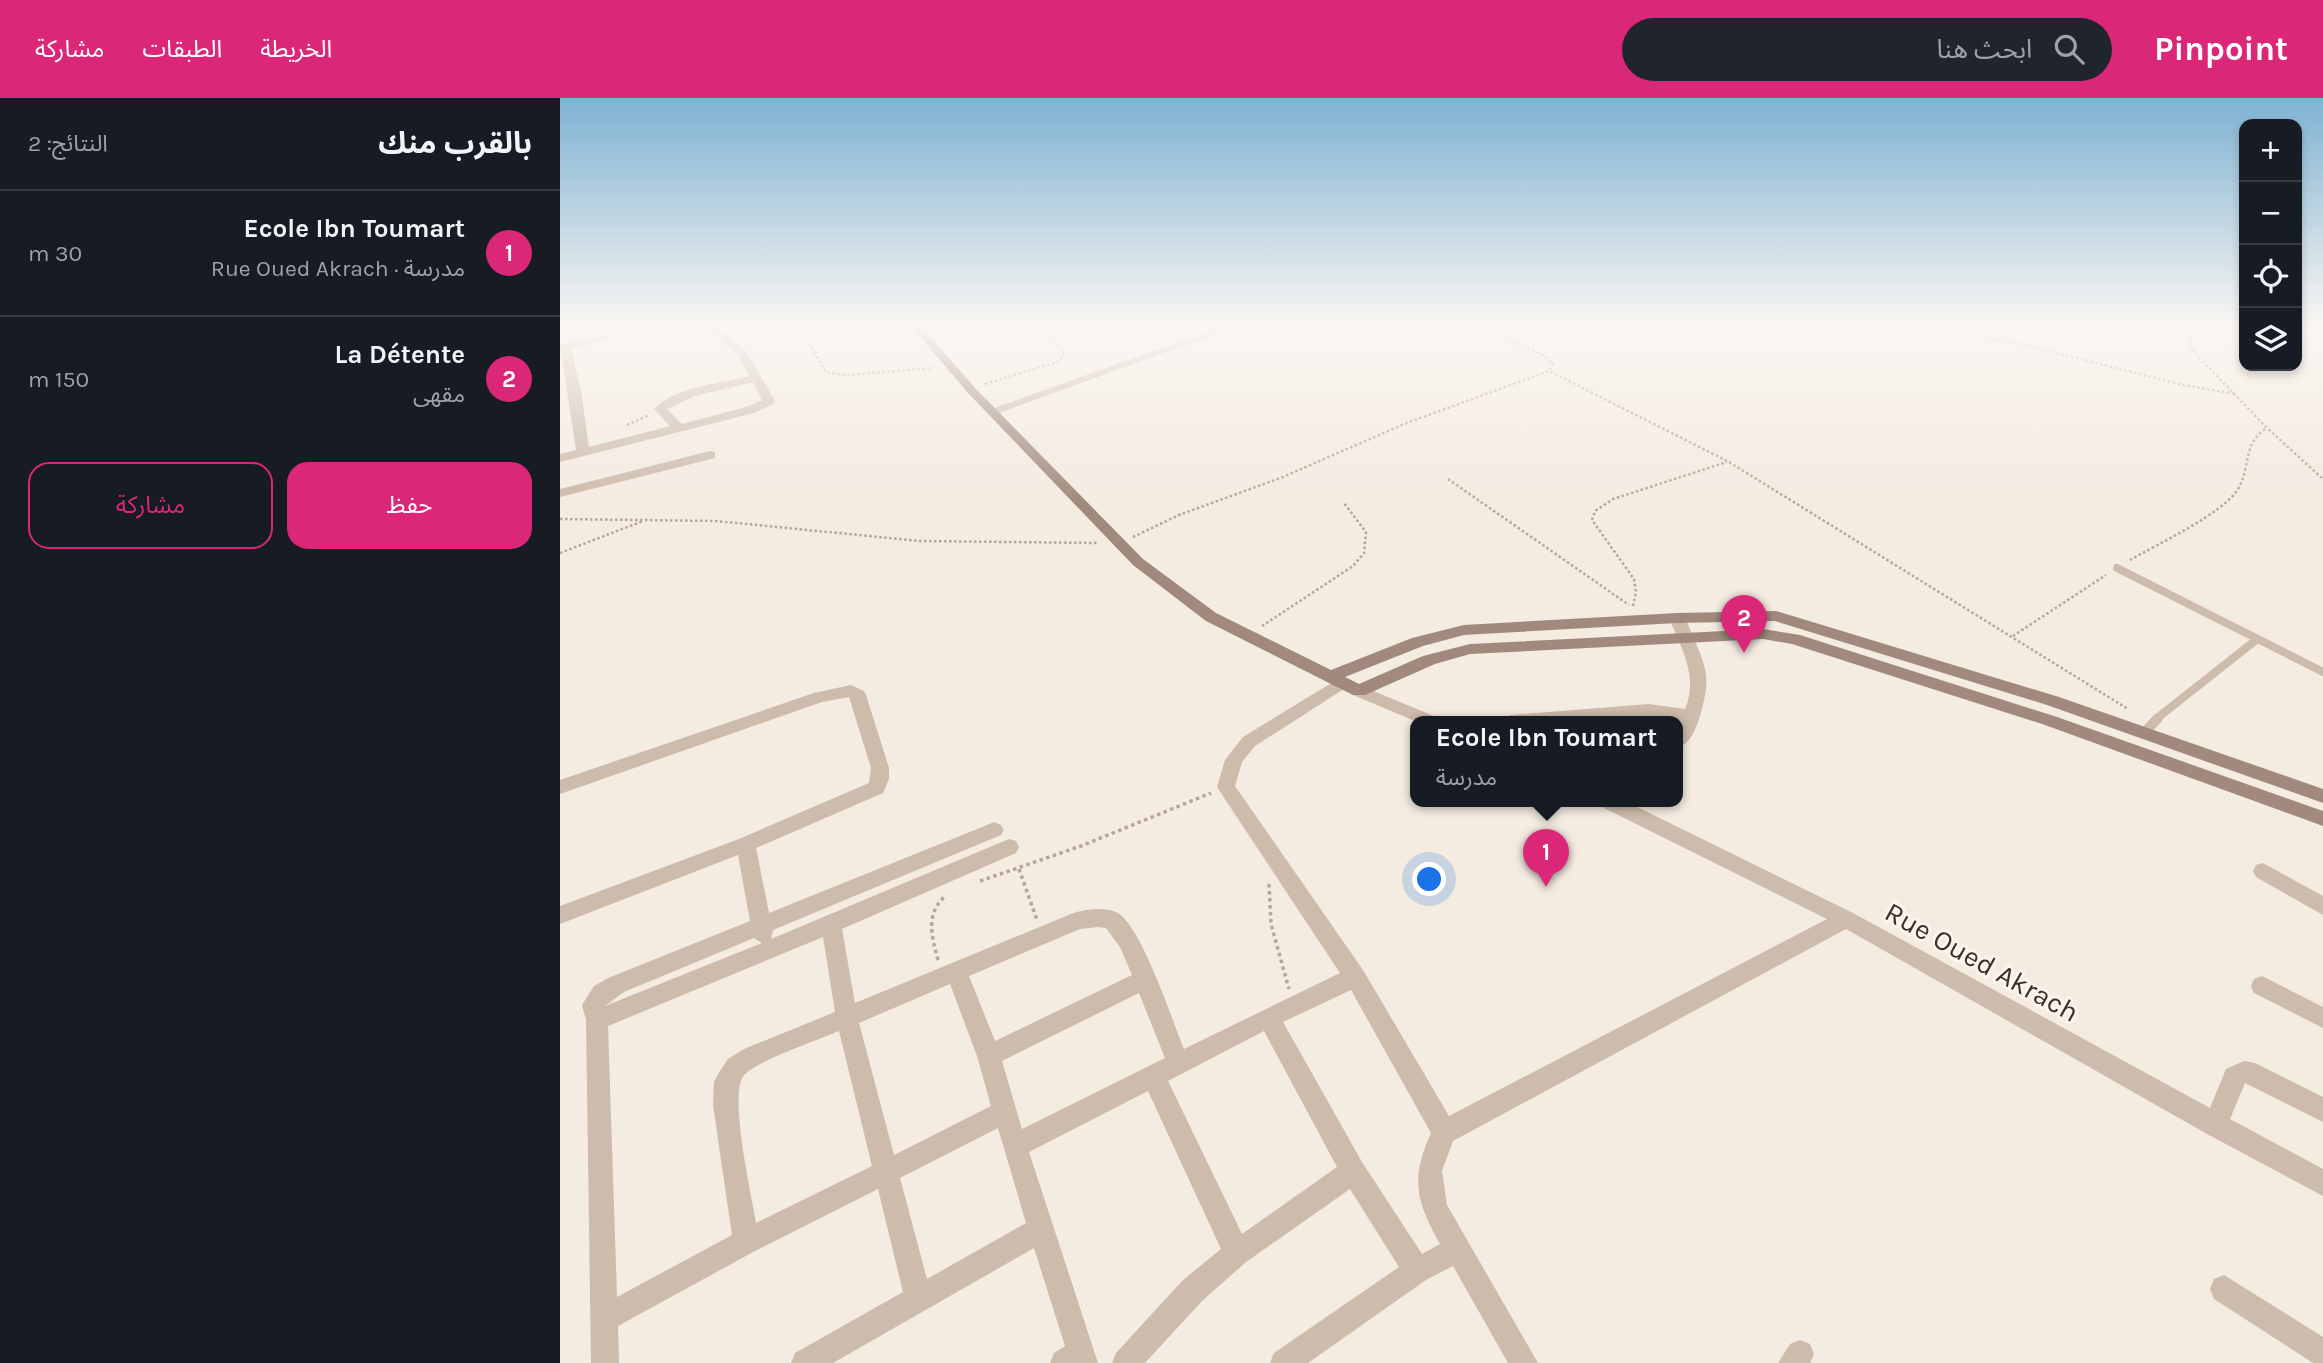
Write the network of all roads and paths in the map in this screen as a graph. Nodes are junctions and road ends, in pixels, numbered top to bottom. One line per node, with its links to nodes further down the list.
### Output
1 (573, 385): 16 (street)
2 (733, 385): 14 (street)
3 (760, 385): 14 (street)
4 (967, 385): 11 (street)
5 (983, 385): 11 (path)
6 (1066, 385): 13 (street)
7 (1511, 385): 26 (path)
8 (1577, 385): 19 (path)
9 (2189, 385): 12 (path)
10 (2228, 385): 12 (path)
11 (970, 389): 13 (street)
12 (2237, 394): 15 (path)
13 (992, 411): 26 (street)
14 (679, 428): 16 (street)
15 (2267, 428): 21 (path); 28 (path)
16 (583, 452): 18 (street)
17 (710, 455): 22 (street)
18 (560, 458)
19 (1729, 462): 29 (path); 34 (path)
20 (1448, 479): 29 (path)
21 (2323, 480)
22 (560, 493)
23 (1345, 503): 32 (path)
24 (560, 519): 25 (path)
25 (648, 519): 26 (path); 27 (path)
26 (1119, 544): 32 (street)
27 (560, 553)
28 (2117, 568): 34 (path); 35 (lane)
29 (1632, 608): 31 (path)
30 (1677, 618): 31 (street); 33 (street); 38 (street)
31 (1647, 620): 37 (street)
32 (1247, 636): 37 (street)
33 (1685, 636): 37 (street); 41 (street); 42 (street)
34 (2012, 636): 43 (path)
35 (2256, 640): 36 (lane); 43 (lane)
36 (2323, 672)
37 (1343, 683): 39 (street); 46 (street)
38 (2053, 701): 42 (street); 43 (street)
39 (1419, 716)
40 (1573, 716): 41 (street)
41 (1691, 716): 44 (street)
42 (2051, 721): 49 (street)
43 (2147, 728): 47 (street)
44 (1683, 734)
45 (560, 787): 51 (street)
46 (1226, 787): 53 (street); 54 (path)
47 (2323, 796)
48 (1624, 807): 60 (street, Rue Oued Akrach)
49 (2323, 819)
50 (994, 830): 61 (street)
51 (746, 844): 59 (street); 61 (street)
52 (1009, 848): 62 (street)
53 (1269, 848): 66 (street); 69 (path)
54 (1019, 869): 56 (path); 63 (path)
55 (2263, 872): 58 (street)
56 (978, 882)
57 (948, 894): 65 (path)
58 (2323, 906)
59 (560, 915)
60 (1846, 919): 79 (street, Rue Oued Akrach); 80 (street)
61 (762, 925): 64 (street); 73 (street)
62 (831, 925): 64 (street); 72 (street)
63 (1043, 935): 65 (street); 67 (street)
64 (765, 951): 73 (street)
65 (949, 973): 72 (street); 74 (street)
66 (1354, 977): 69 (street); 80 (street)
67 (1144, 980): 74 (street); 75 (street)
68 (2262, 986): 71 (street)
69 (1294, 1005): 70 (street)
70 (1269, 1018): 75 (street); 82 (street)
71 (2323, 1018)
72 (847, 1019): 83 (street); 86 (street)
73 (597, 1020): 92 (street)
74 (989, 1056): 78 (street)
75 (1178, 1063): 76 (street)
76 (1153, 1075): 81 (street); 88 (street)
77 (2323, 1110): 79 (street)
78 (1005, 1112): 81 (street); 83 (street)
79 (2216, 1125): 84 (street, Rue Oued Akrach)
80 (1444, 1132): 87 (street)
81 (1015, 1146): 85 (street)
82 (1353, 1171): 88 (street); 89 (street)
83 (884, 1172): 86 (street); 91 (street)
84 (2323, 1183)
85 (1041, 1229): 91 (street); 94 (street)
86 (746, 1242): 92 (street)
87 (1458, 1249): 89 (street); 99 (street)
88 (1237, 1254): 97 (street)
89 (1417, 1271): 98 (street)
90 (2224, 1289): 93 (street)
91 (918, 1298): 95 (street)
92 (604, 1318): 96 (street)
93 (2323, 1353)
94 (1076, 1359)
95 (808, 1362)
96 (605, 1363)
97 (1126, 1363)
98 (1284, 1363)
99 (1524, 1363)

